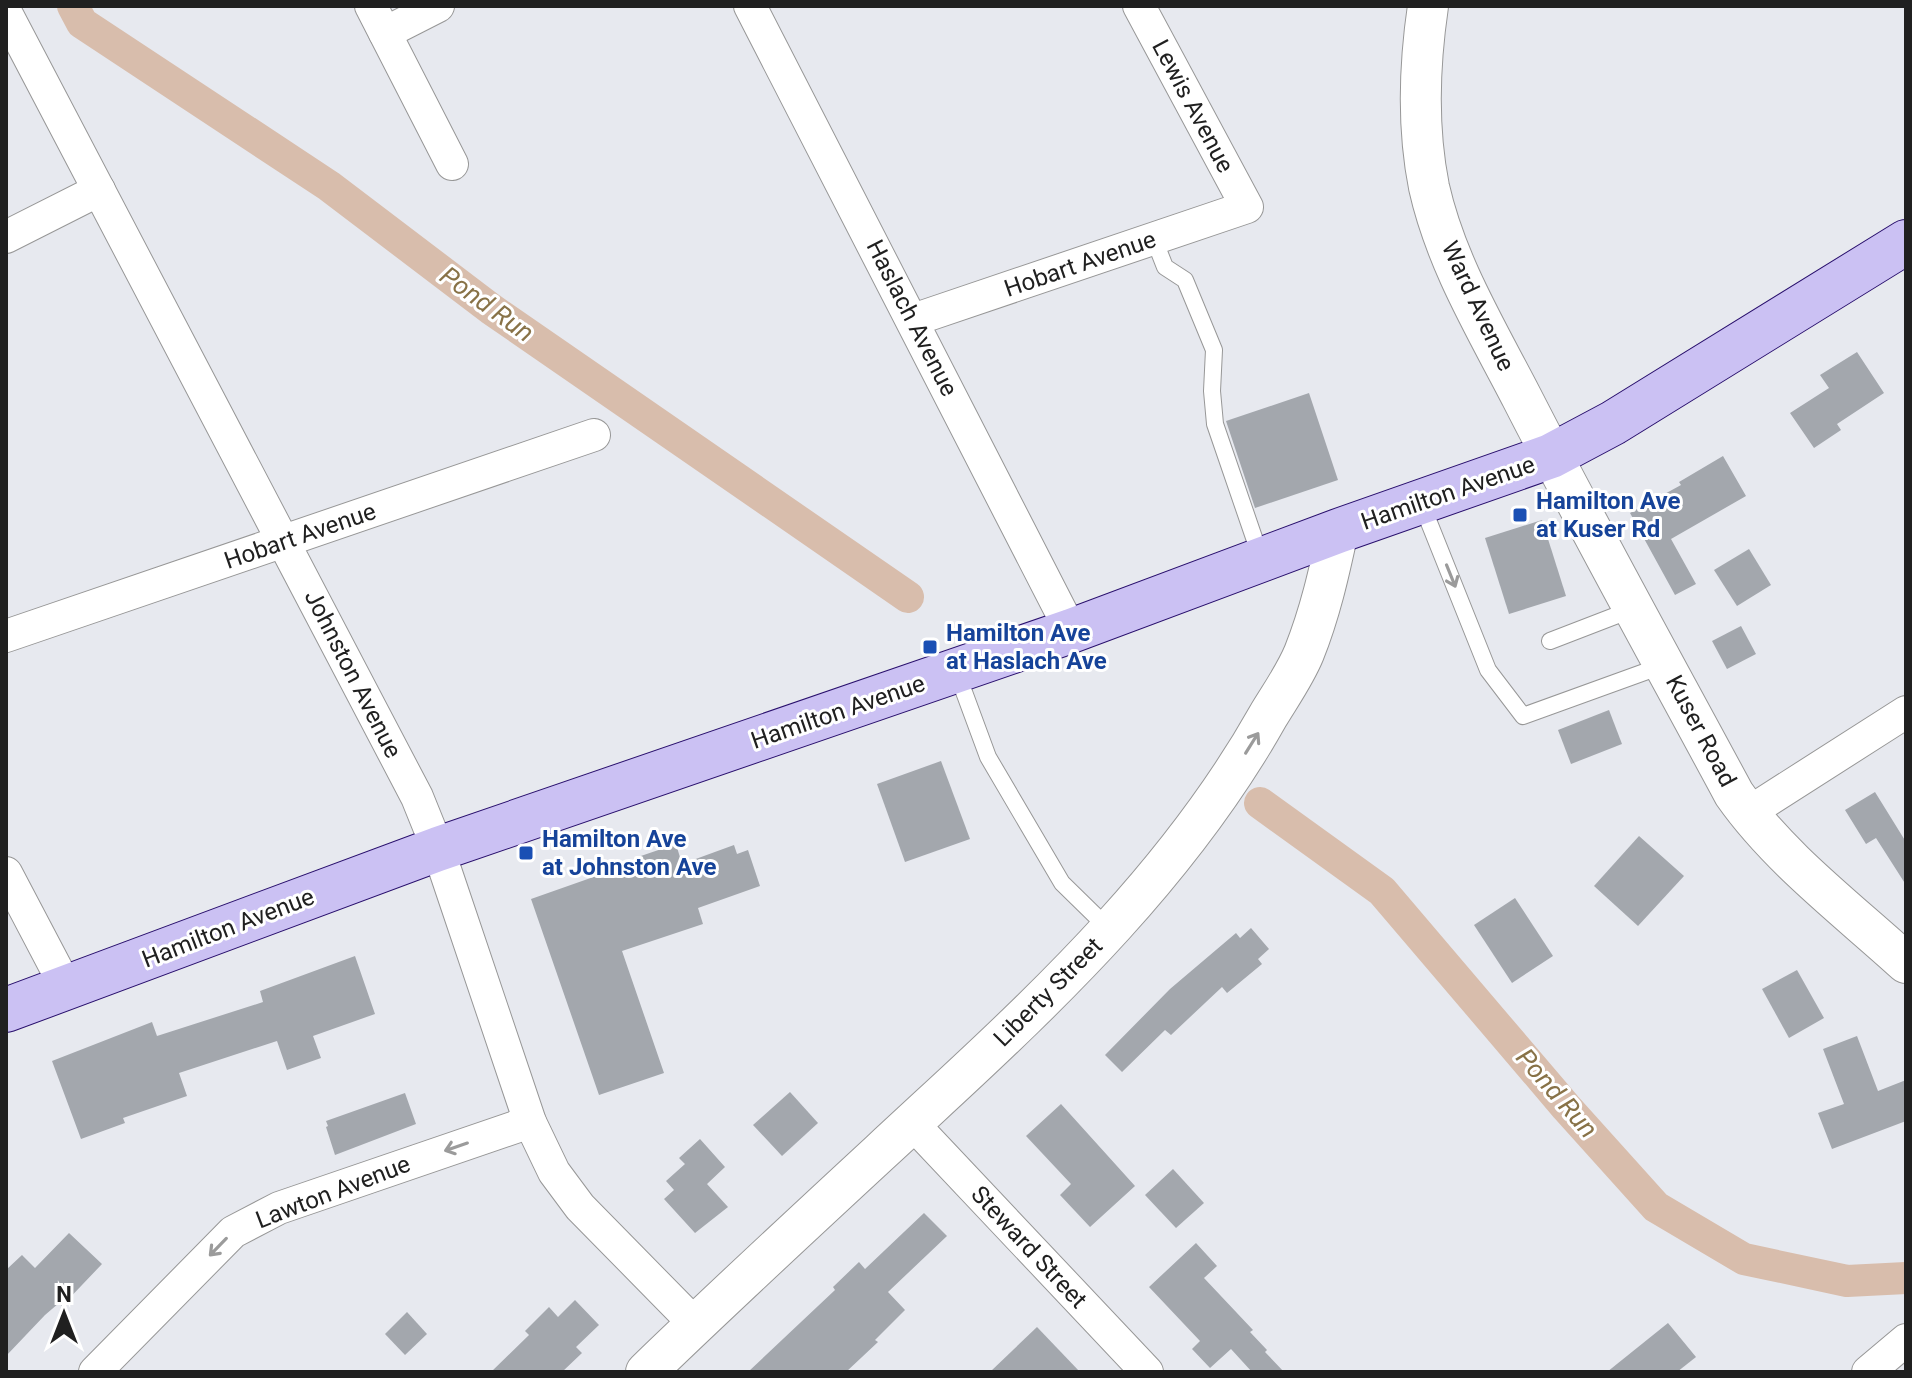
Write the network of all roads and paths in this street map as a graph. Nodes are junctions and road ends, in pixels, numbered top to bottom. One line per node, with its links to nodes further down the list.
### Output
1 (438, 6): 6 (street)
2 (750, 6): 13 (street, Haslach Avenue)
3 (1139, 6): 9 (street, Lewis Avenue)
4 (1428, 6): 15 (street, Ward Avenue)
5 (6, 13): 8 (street, Johnston Avenue)
6 (378, 20): 7 (street)
7 (452, 164)
8 (99, 190): 10 (street); 18 (street, Johnston Avenue)
9 (1247, 207): 11 (street, Hobart Avenue)
10 (6, 237)
11 (1154, 239): 13 (street, Hobart Avenue); 19 (lane)
12 (1906, 242): 15 (main road, Hamilton Avenue)
13 (913, 320): 21 (street, Haslach Avenue)
14 (594, 435): 18 (street, Hobart Avenue)
15 (1551, 456): 16 (main road, Hamilton Avenue); 20 (street, Kuser Road)
16 (1422, 504): 17 (main road, Hamilton Avenue); 24 (lane, one-way to 24)
17 (1338, 531): 19 (main road, Hamilton Avenue); 30 (street, Liberty Street, one-way to 17)
18 (284, 541): 22 (street, Hobart Avenue); 28 (street, Johnston Avenue)
19 (1262, 559): 21 (main road, Hamilton Avenue)
20 (1635, 608): 23 (lane); 24 (street, Kuser Road)
21 (1071, 631): 25 (main road, Hamilton Avenue)
22 (6, 636)
23 (1550, 641)
24 (1665, 664): 27 (street, Kuser Road)
25 (956, 672): 28 (main road, Hamilton Avenue); 30 (lane)
26 (1906, 712): 27 (street)
27 (1748, 813): 31 (street, Kuser Road)
28 (438, 849): 32 (main road, Hamilton Avenue); 34 (street, Johnston Avenue)
29 (6, 873): 32 (street)
30 (1110, 930): 35 (street, Liberty Street)
31 (1906, 963)
32 (67, 989): 33 (main road, Hamilton Avenue)
33 (6, 1010)
34 (530, 1122): 36 (street, Johnston Avenue); 38 (street, Lawton Avenue, one-way to 38)
35 (912, 1123): 36 (street, Liberty Street); 40 (street, Steward Street)
36 (695, 1324): 39 (street, Liberty Street)
37 (1906, 1340): 41 (street)
38 (95, 1372)
39 (646, 1372)
40 (1147, 1372)
41 (1868, 1372)

